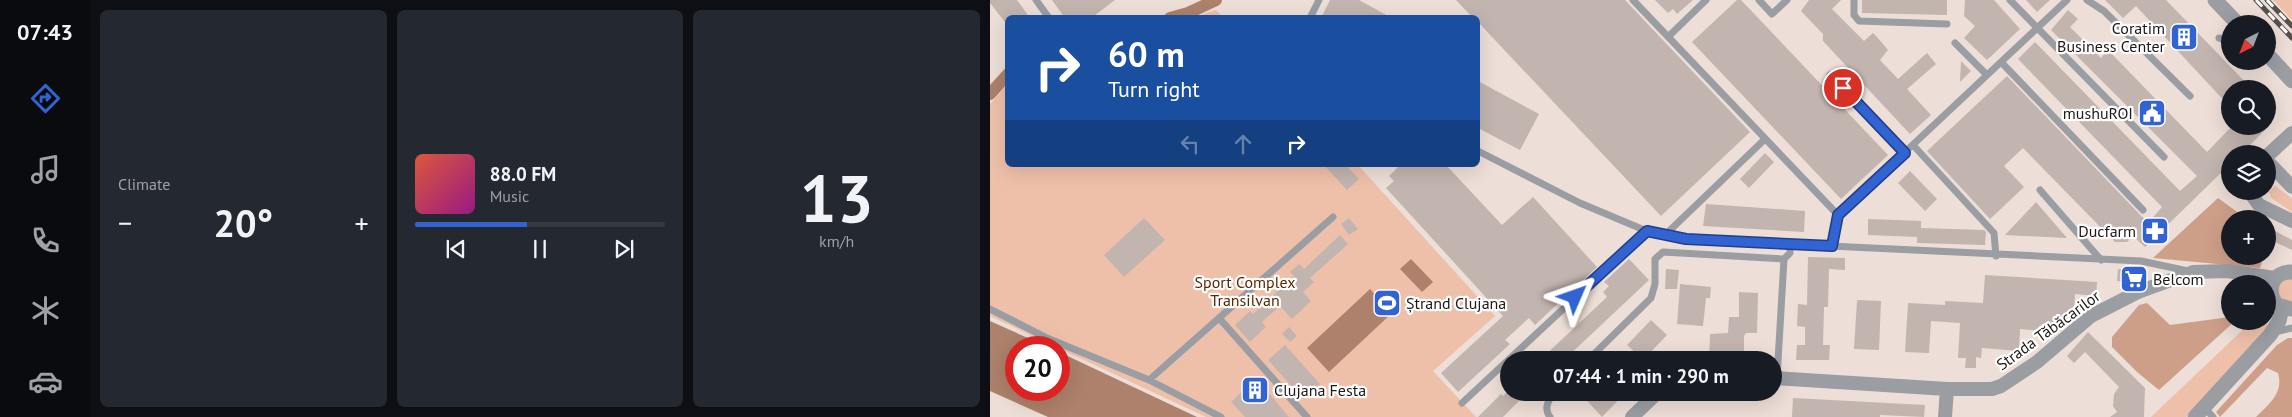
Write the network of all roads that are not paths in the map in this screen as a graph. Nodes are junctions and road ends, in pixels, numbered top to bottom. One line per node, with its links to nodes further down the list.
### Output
1 (1036, 0): 12 (lane)
2 (1319, 0): 13 (lane)
3 (1633, 0): 17 (lane)
4 (1706, 0): 17 (lane)
5 (1759, 0): 6 (lane)
6 (1787, 0)
7 (1854, 0): 15 (lane)
8 (2010, 0): 16 (lane)
9 (2067, 0): 16 (lane)
10 (2087, 0): 24 (lane)
11 (2216, 0): 14 (street)
12 (1048, 15)
13 (1312, 15)
14 (2230, 15)
15 (1947, 24)
16 (2038, 27): 19 (lane); 31 (lane)
17 (1668, 37): 26 (lane)
18 (1955, 44): 22 (lane)
19 (2001, 62): 22 (lane); 36 (lane)
20 (2276, 64): 23 (street)
21 (1830, 75): 30 (lane)
22 (1987, 75): 27 (lane)
23 (2292, 81)
24 (2190, 96)
25 (2292, 133): 28 (street)
26 (1765, 139): 37 (lane); 41 (lane)
27 (1913, 145): 30 (lane); 44 (lane)
28 (2276, 148)
29 (1480, 152): 40 (lane)
30 (1905, 153): 37 (lane)
31 (2164, 157)
32 (2276, 170): 33 (street)
33 (2292, 187)
34 (2040, 190): 46 (lane)
35 (2255, 200): 39 (street)
36 (2143, 210)
37 (1838, 215): 43 (lane)
38 (1333, 217): 53 (lane)
39 (2292, 221)
40 (1647, 231): 41 (lane); 63 (lane)
41 (1665, 235): 42 (lane)
42 (1790, 244): 43 (lane); 45 (lane, Strada Tăbăcarilor)
43 (1832, 246): 44 (lane)
44 (1996, 256): 46 (lane)
45 (1784, 259): 56 (lane); 57 (lane, Strada Tăbăcarilor)
46 (2101, 260): 47 (lane)
47 (2193, 272): 49 (street, Strada Tăbăcarilor); 60 (street, Strada Tăbăcarilor)
48 (2292, 272): 50 (street)
49 (2254, 275)
50 (2276, 277)
51 (2279, 305): 55 (street)
52 (990, 309): 59 (lane)
53 (1219, 318): 59 (lane); 67 (lane)
54 (2292, 328): 55 (lane)
55 (2270, 335): 64 (street)
56 (1598, 351)
57 (1778, 351)
58 (1782, 378): 60 (street, Strada Tăbăcarilor)
59 (1149, 380): 66 (lane)
60 (1947, 389): 69 (street)
61 (1548, 401): 68 (lane)
62 (1649, 401): 65 (street)
63 (1462, 403)
64 (2204, 414)
65 (1635, 416)
66 (1221, 417)
67 (1307, 417)
68 (1550, 417)
69 (1944, 417)

